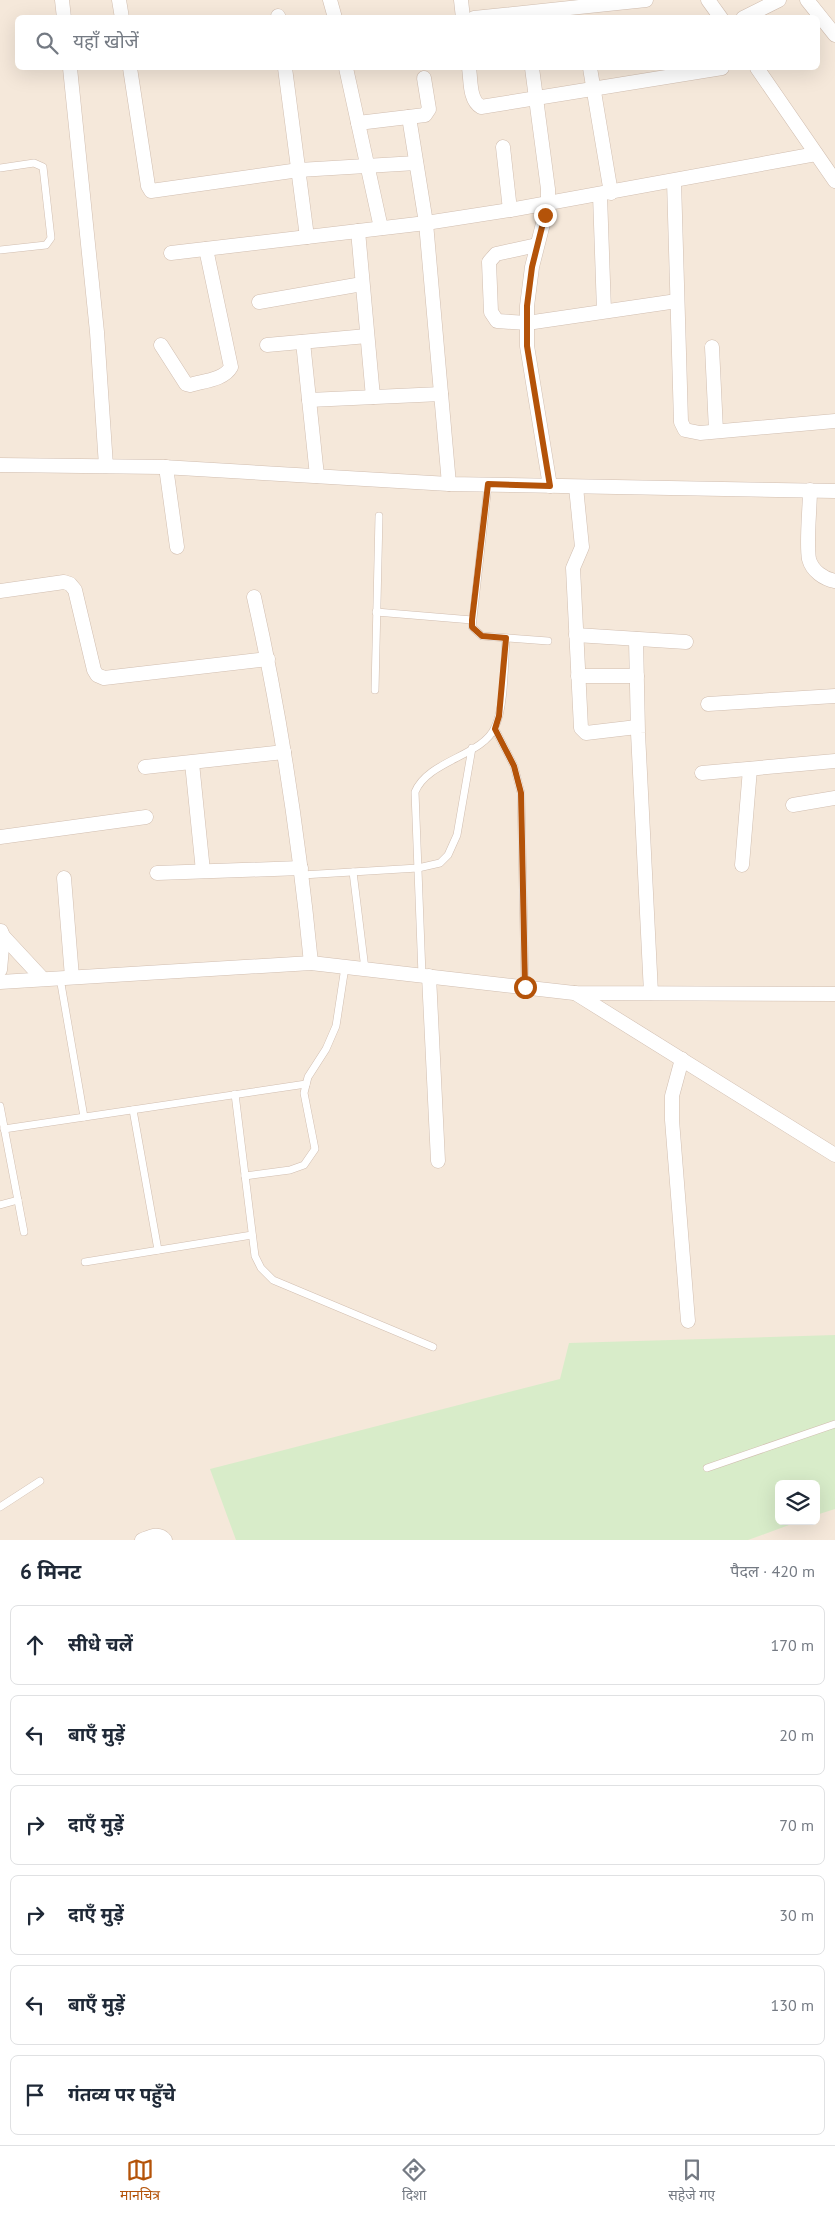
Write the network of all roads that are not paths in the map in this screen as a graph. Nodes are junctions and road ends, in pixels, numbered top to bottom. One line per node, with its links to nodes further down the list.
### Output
1 (62, 0): 11 (street)
2 (119, 0): 12 (street)
3 (330, 0): 13 (street)
4 (461, 0): 14 (street)
5 (646, 0): 9 (street)
6 (708, 0): 16 (street)
7 (779, 0): 17 (street)
8 (807, 0): 18 (street)
9 (580, 8): 10 (street)
10 (522, 10): 15 (street)
11 (64, 15)
12 (122, 15)
13 (334, 15)
14 (463, 15)
15 (492, 15)
16 (719, 15)
17 (748, 15)
18 (819, 15)
19 (820, 16): 20 (street)
20 (835, 35)
21 (70, 70): 70 (street)
22 (130, 70): 40 (street)
23 (285, 70): 40 (street)
24 (346, 70): 34 (street)
25 (469, 70): 32 (street)
26 (532, 70): 32 (street)
27 (590, 70): 31 (street)
28 (709, 70): 31 (street)
29 (758, 70): 36 (street)
30 (424, 78): 33 (street)
31 (593, 88): 32 (street); 43 (street)
32 (536, 98): 44 (street)
33 (409, 117): 34 (street); 37 (street)
34 (358, 123): 38 (street)
35 (503, 147): 45 (street)
36 (816, 154): 41 (street); 42 (street)
37 (416, 164): 38 (street); 46 (street)
38 (368, 166): 40 (street); 47 (street)
39 (0, 168): 52 (lane)
40 (299, 170): 49 (street)
41 (674, 180): 43 (street); 55 (street)
42 (835, 181)
43 (605, 194): 44 (street); 57 (street)
44 (548, 204): 45 (street); 50 (street)
45 (510, 210): 46 (street)
46 (426, 223): 47 (street); 64 (street)
47 (381, 228): 48 (street)
48 (358, 231): 49 (street); 54 (street)
49 (307, 237): 51 (street)
50 (537, 245): 58 (street); 58 (street)
51 (206, 249): 53 (street); 61 (street)
52 (0, 250)
53 (171, 253)
54 (362, 284): 56 (street); 59 (street)
55 (677, 301): 57 (street); 68 (street)
56 (259, 302)
57 (604, 311): 58 (street)
58 (527, 322): 75 (street)
59 (367, 336): 60 (street); 65 (street)
60 (303, 342): 62 (street); 66 (street)
61 (161, 345)
62 (267, 345)
63 (712, 347): 68 (street)
64 (441, 394): 65 (street); 73 (street)
65 (373, 397): 66 (street)
66 (309, 400): 72 (street)
67 (835, 421): 68 (street)
68 (716, 431)
69 (0, 465): 70 (street)
70 (106, 466): 71 (street)
71 (166, 467): 72 (street); 80 (street)
72 (317, 476): 73 (street)
73 (449, 484): 74 (street)
74 (488, 484): 75 (street); 85 (lane)
75 (550, 486): 76 (street)
76 (576, 487): 77 (street); 86 (street)
77 (810, 490): 78 (street); 81 (street)
78 (835, 491)
79 (379, 516): 84 (lane)
80 (177, 547)
81 (835, 581)
82 (0, 591): 91 (street)
83 (254, 597): 91 (street)
84 (376, 612): 85 (lane); 94 (lane)
85 (472, 620): 87 (lane)
86 (576, 635): 88 (street); 92 (street)
87 (506, 638): 89 (lane); 98 (lane)
88 (636, 639): 90 (street); 93 (street)
89 (548, 641)
90 (686, 642)
91 (268, 659): 100 (street)
92 (578, 676): 93 (street); 97 (street)
93 (637, 676): 97 (street)
94 (376, 690)
95 (835, 696): 96 (street)
96 (708, 704)
97 (637, 727): 128 (street)
98 (495, 729): 99 (lane); 126 (lane)
99 (472, 748): 111 (lane); 111 (lane)
100 (284, 752): 102 (street); 113 (street)
101 (835, 761): 104 (street)
102 (192, 763): 103 (street); 112 (street)
103 (145, 767)
104 (750, 769): 105 (street); 110 (street)
105 (702, 773)
106 (835, 798): 107 (street)
107 (792, 805)
108 (146, 817): 109 (street)
109 (0, 837)
110 (742, 865)
111 (418, 868): 114 (lane); 122 (lane)
112 (203, 871): 113 (street); 115 (street)
113 (302, 872): 114 (lane); 118 (street)
114 (353, 872): 120 (lane)
115 (158, 873)
116 (64, 878): 123 (street)
117 (1, 931): 121 (street); 124 (street)
118 (311, 963): 119 (street); 123 (street)
119 (344, 966): 120 (street); 131 (lane)
120 (365, 969): 122 (street)
121 (0, 970)
122 (425, 976): 126 (street); 138 (street)
123 (66, 977): 124 (street); 135 (lane)
124 (42, 978): 125 (street)
125 (0, 982)
126 (525, 987): 127 (street)
127 (574, 993): 128 (street); 130 (street)
128 (651, 993): 129 (street)
129 (835, 994)
130 (682, 1060): 137 (street); 146 (street)
131 (306, 1084): 132 (lane); 139 (lane)
132 (235, 1094): 134 (lane); 139 (lane)
133 (0, 1106): 136 (lane)
134 (133, 1110): 135 (lane); 144 (lane)
135 (84, 1117): 136 (lane)
136 (4, 1129): 140 (lane)
137 (835, 1155)
138 (438, 1161)
139 (245, 1176): 143 (lane)
140 (18, 1200): 141 (lane); 142 (lane)
141 (0, 1205)
142 (24, 1232)
143 (252, 1235): 144 (lane); 147 (lane)
144 (158, 1250): 145 (lane)
145 (85, 1262)
146 (688, 1321)
147 (433, 1347)
148 (835, 1424): 149 (lane)
149 (707, 1468)
150 (40, 1481): 151 (lane)
151 (0, 1507)
152 (142, 1540): 153 (street)
153 (165, 1540)

